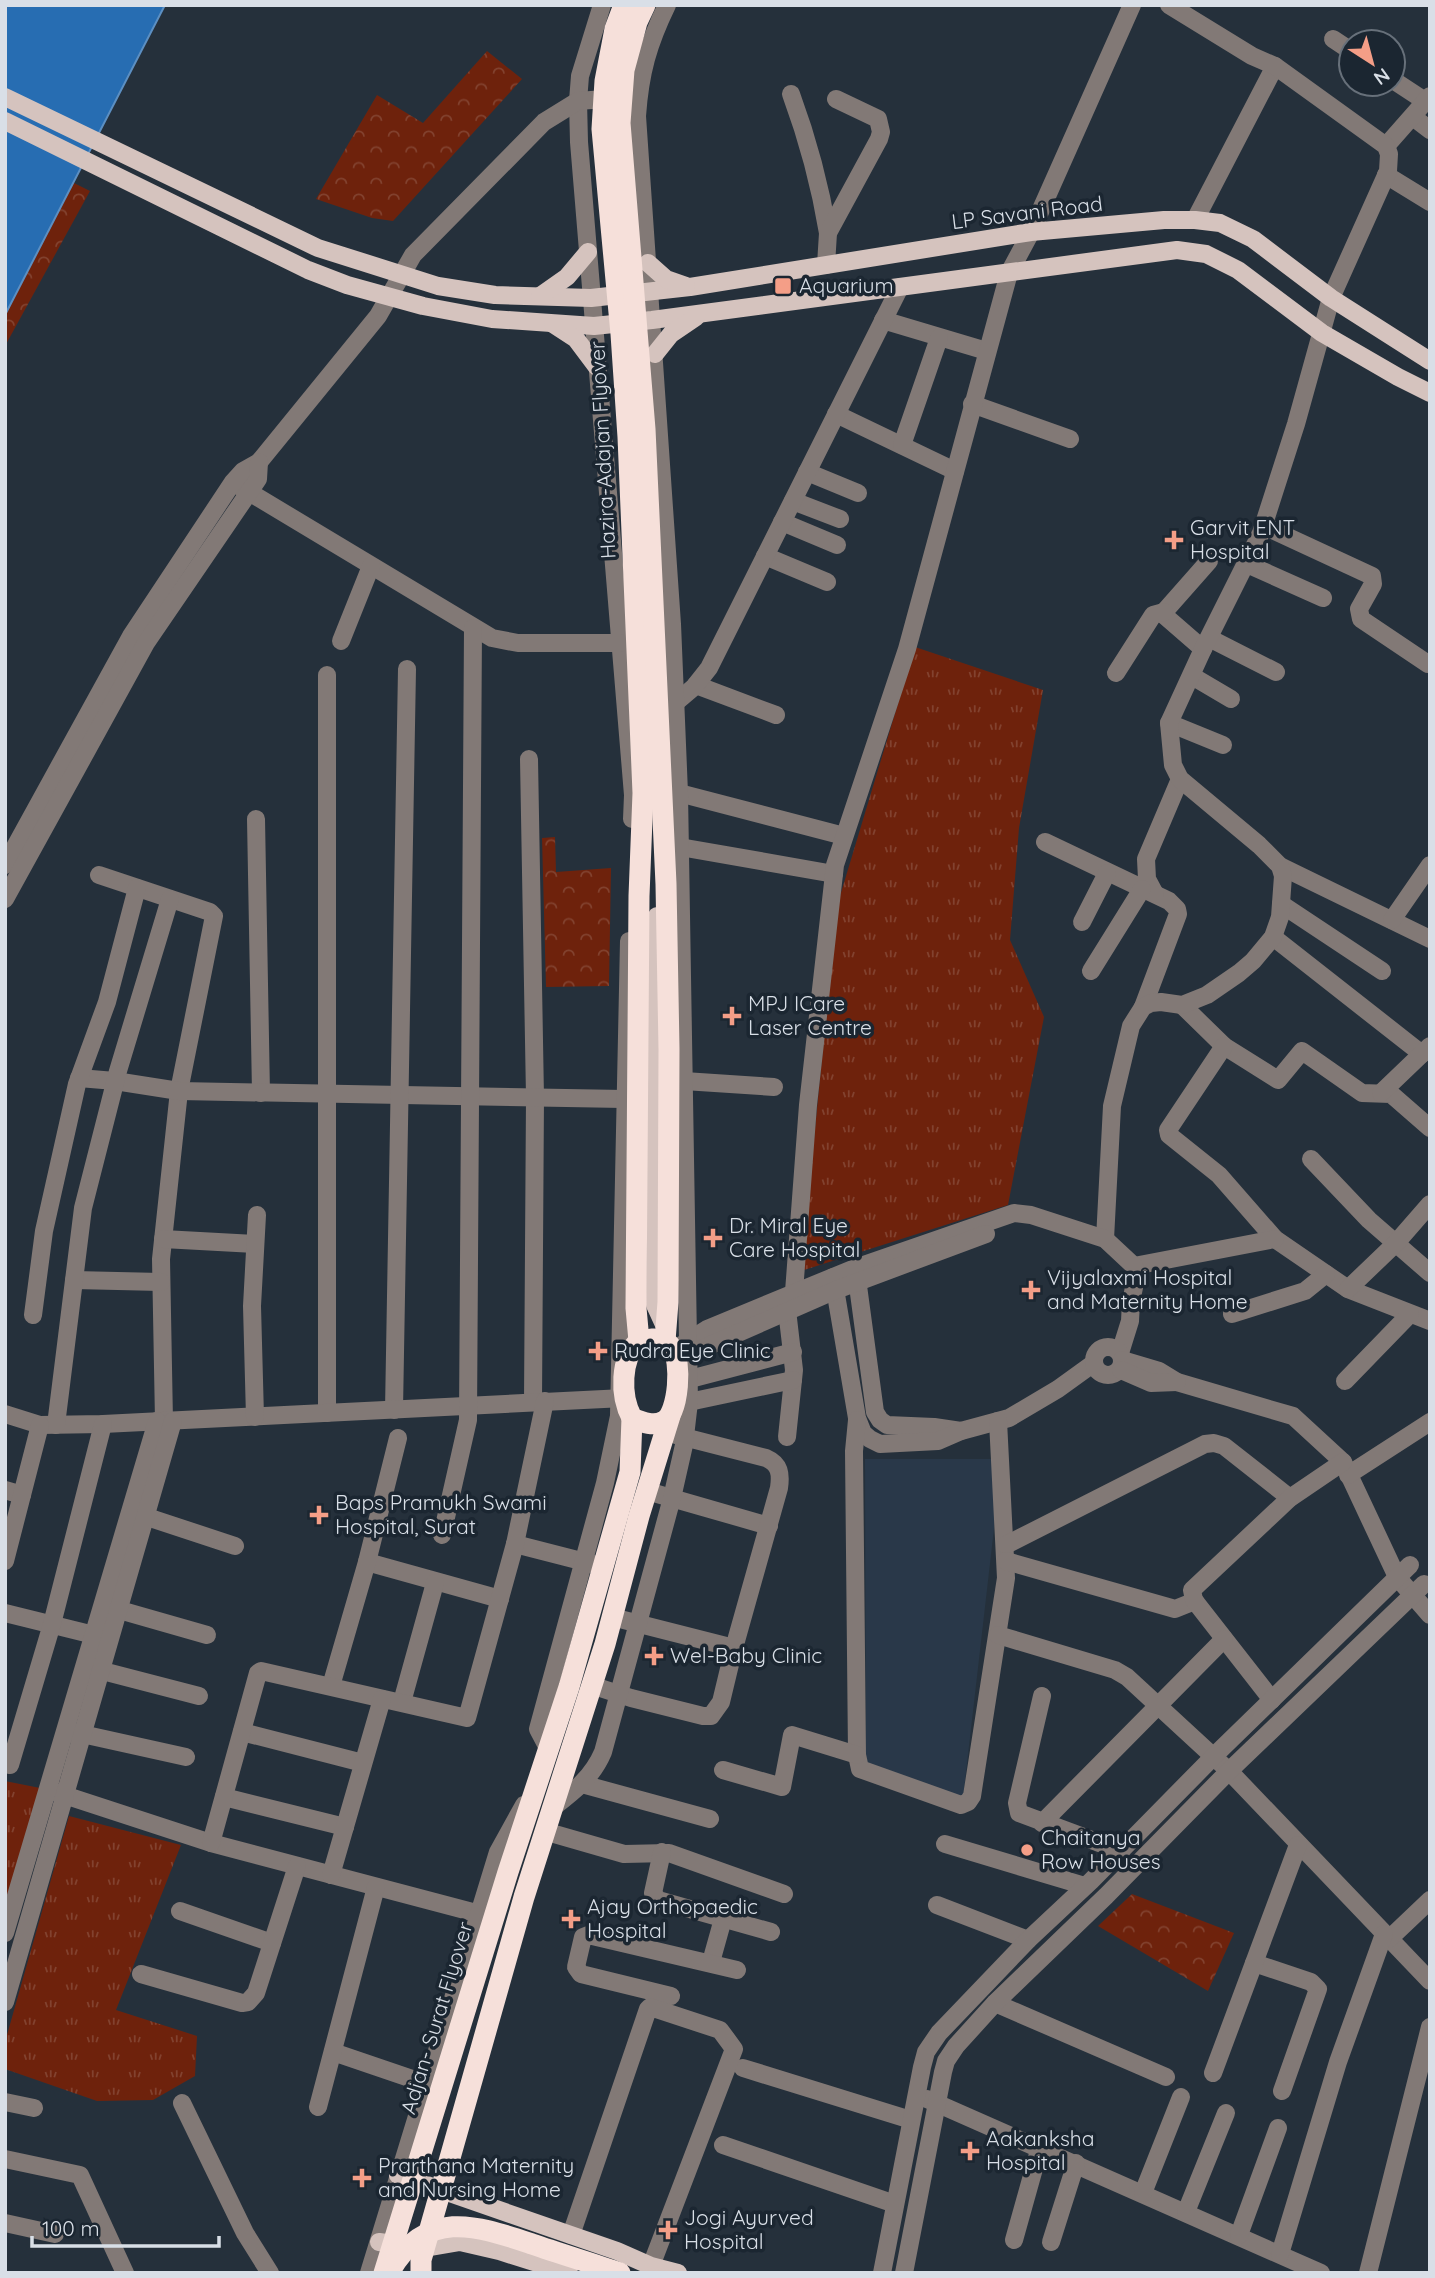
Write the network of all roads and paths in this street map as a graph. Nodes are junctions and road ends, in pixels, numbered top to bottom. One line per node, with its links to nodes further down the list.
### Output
1 (602, 5): 16 (street)
2 (624, 5): 88 (highway, Hazira-Adajan Flyover)
3 (645, 5): 88 (highway, Hazira-Adajan Flyover)
4 (667, 5): 12 (street)
5 (1132, 5): 24 (street)
6 (1169, 5): 9 (street)
7 (1334, 39): 8 (street)
8 (1337, 41)
9 (1275, 66): 20 (street); 23 (street)
10 (1407, 88): 15 (street)
11 (791, 94): 25 (street)
12 (638, 96): 16 (street); 27 (street)
13 (5, 97): 33 (main road, LP Savani Road)
14 (836, 99): 25 (street)
15 (1427, 99): 17 (street)
16 (578, 102): 26 (street); 52 (street)
17 (1413, 117): 19 (street); 20 (street)
18 (5, 121): 39 (main road)
19 (1430, 130)
20 (1386, 146): 21 (street)
21 (1386, 175): 22 (street); 35 (street)
22 (1430, 202)
23 (1195, 220): 24 (main road, LP Savani Road); 35 (main road, LP Savani Road)
24 (1031, 232): 28 (main road, LP Savani Road); 29 (street)
25 (828, 233): 28 (street)
26 (588, 252): 33 (main road); 34 (street)
27 (648, 263): 30 (main road); 32 (street)
28 (826, 265): 30 (main road, LP Savani Road)
29 (1009, 272): 31 (main road); 41 (main road); 43 (street)
30 (690, 287): 32 (main road, LP Savani Road)
31 (900, 287): 36 (main road); 38 (street)
32 (650, 291): 34 (main road, LP Savani Road); 37 (street)
33 (540, 296): 34 (main road, LP Savani Road)
34 (592, 298): 40 (street)
35 (1331, 298): 41 (street); 45 (main road, LP Savani Road)
36 (702, 313): 37 (main road); 44 (main road)
37 (652, 320): 40 (main road); 44 (street)
38 (883, 320): 42 (street); 49 (street)
39 (551, 323): 40 (main road); 46 (main road)
40 (594, 326): 46 (street)
41 (1322, 333): 47 (main road); 61 (street)
42 (939, 338): 43 (street); 51 (street)
43 (987, 351): 48 (street)
44 (655, 354): 82 (street)
45 (1430, 361)
46 (597, 367): 72 (street)
47 (1430, 393)
48 (972, 404): 50 (street); 53 (street)
49 (836, 414): 51 (street); 54 (street)
50 (1070, 439)
51 (902, 445): 53 (street)
52 (259, 462): 55 (street); 56 (street)
53 (954, 471): 90 (street)
54 (807, 472): 57 (street); 58 (street)
55 (233, 482): 56 (street); 94 (street)
56 (249, 492): 66 (street); 101 (street)
57 (858, 493)
58 (793, 501): 59 (street); 60 (street)
59 (840, 519)
60 (782, 522): 62 (street); 63 (street)
61 (1264, 526): 65 (street); 74 (street)
62 (837, 545)
63 (765, 556): 67 (street); 80 (street)
64 (1209, 561): 69 (street)
65 (1248, 564): 68 (street); 73 (street)
66 (371, 566): 70 (street); 71 (street)
67 (827, 582)
68 (1323, 598)
69 (1164, 612): 73 (street); 76 (street)
70 (473, 628): 72 (street); 123 (street)
71 (341, 641)
72 (620, 643): 125 (street)
73 (1206, 643): 77 (street); 79 (street)
74 (1429, 664)
75 (407, 669): 122 (street)
76 (1116, 673)
77 (1276, 673)
78 (327, 675): 120 (street)
79 (1192, 676): 81 (street); 84 (street)
80 (696, 685): 82 (street); 83 (street)
81 (1231, 699)
82 (674, 704): 88 (street)
83 (776, 715)
84 (1169, 723): 85 (street); 87 (street)
85 (1223, 745)
86 (529, 759): 124 (street)
87 (1180, 779): 95 (street); 100 (street)
88 (661, 791): 90 (street); 92 (street); 150 (highway, Hazira-Adajan Flyover); 151 (highway, Hazira-Adajan Flyover)
89 (256, 819): 119 (street)
90 (844, 836): 96 (street)
91 (1045, 842): 97 (street)
92 (680, 848): 96 (street); 116 (street)
93 (1430, 865): 104 (street)
94 (5, 866)
95 (1280, 866): 103 (street); 104 (street)
96 (834, 873): 144 (street)
97 (1107, 873): 100 (street); 105 (street)
98 (100, 875): 99 (street)
99 (137, 888): 102 (street); 114 (street)
100 (1148, 892): 108 (street); 111 (street)
101 (5, 899)
102 (170, 899): 115 (street); 118 (street)
103 (1281, 904): 106 (street); 109 (street)
104 (1392, 920): 107 (street)
105 (1082, 922)
106 (1273, 937): 110 (street); 113 (street)
107 (1430, 939)
108 (1091, 971)
109 (1382, 971)
110 (1182, 1006): 111 (street); 112 (street)
111 (1143, 1007): 132 (street)
112 (1224, 1046): 121 (street); 133 (street)
113 (1426, 1050): 121 (street)
114 (79, 1078): 115 (street); 148 (street)
115 (115, 1081): 118 (street); 140 (street)
116 (684, 1081): 117 (street); 151 (street)
117 (774, 1087)
118 (178, 1091): 119 (street); 131 (street)
119 (261, 1093): 120 (street)
120 (327, 1093): 122 (street); 162 (street)
121 (1381, 1093): 126 (street)
122 (400, 1095): 123 (street); 161 (street)
123 (468, 1096): 124 (street); 160 (street)
124 (536, 1097): 125 (street); 158 (street)
125 (624, 1099): 157 (street)
126 (1430, 1128)
127 (1311, 1159): 134 (street)
128 (1430, 1204): 130 (street)
129 (257, 1215): 135 (street)
130 (1422, 1222): 134 (street)
131 (163, 1239): 135 (street); 141 (street)
132 (1105, 1239): 136 (street); 139 (street)
133 (1275, 1239): 136 (street); 138 (street)
134 (1396, 1243): 137 (street); 143 (street)
135 (255, 1244): 164 (street)
136 (1135, 1266): 153 (street)
137 (1430, 1273)
138 (1325, 1274): 143 (street); 146 (street)
139 (856, 1276): 142 (street); 173 (street)
140 (74, 1280): 141 (street); 171 (street)
141 (161, 1282): 167 (street)
142 (834, 1284): 144 (street); 145 (street); 166 (street)
143 (1348, 1289): 147 (street)
144 (794, 1292): 151 (street)
145 (787, 1310): 151 (street); 152 (street)
146 (1232, 1314)
147 (1410, 1314): 149 (street); 156 (street)
148 (33, 1315)
149 (1430, 1321)
150 (639, 1337): 151 (highway); 157 (highway)
151 (676, 1345): 154 (street); 172 (highway, Hazira-Adajan Flyover)
152 (793, 1352): 154 (street); 155 (street)
153 (1118, 1357): 168 (street); 176 (street)
154 (690, 1379): 159 (street)
155 (793, 1380): 159 (street); 174 (street)
156 (1345, 1381)
157 (622, 1398): 158 (street); 165 (highway); 177 (street)
158 (539, 1401): 160 (street); 184 (street)
159 (690, 1402): 172 (street)
160 (468, 1406): 161 (street); 183 (street)
161 (394, 1410): 162 (street)
162 (327, 1413): 164 (street)
163 (5, 1414): 171 (street)
164 (255, 1417): 167 (street)
165 (632, 1418): 172 (highway); 177 (highway)
166 (857, 1420): 173 (street); 218 (street)
167 (165, 1421): 170 (street); 181 (street)
168 (998, 1421): 173 (street); 187 (street)
169 (1430, 1422): 176 (street)
170 (103, 1424): 171 (street); 199 (street)
171 (48, 1425): 178 (street)
172 (674, 1428): 177 (highway, Hazira-Adajan Flyover); 179 (street); 182 (street)
173 (961, 1431)
174 (788, 1437)
175 (398, 1438): 188 (street)
176 (1346, 1469): 180 (street); 190 (street)
177 (625, 1488): 179 (street); 189 (highway, Adjan- Surat Flyover); 198 (highway)
178 (14, 1492): 186 (street)
179 (672, 1498): 182 (street); 200 (street)
180 (1290, 1498): 187 (street); 194 (street)
181 (138, 1514): 185 (street); 195 (street)
182 (769, 1526): 205 (street)
183 (442, 1535)
184 (515, 1544): 189 (street); 193 (street)
185 (235, 1546)
186 (6, 1551)
187 (1006, 1553): 194 (street); 203 (street)
188 (366, 1562): 191 (street); 208 (street)
189 (594, 1564): 225 (highway, Adjan- Surat Flyover)
190 (1404, 1571): 192 (street); 213 (street)
191 (435, 1583): 193 (street); 214 (street)
192 (1422, 1590): 197 (street); 224 (street)
193 (500, 1599): 214 (street)
194 (1195, 1601): 204 (street)
195 (111, 1607): 201 (street); 202 (street); 206 (street)
196 (5, 1613): 199 (street)
197 (1430, 1615)
198 (612, 1617): 200 (street); 207 (highway)
199 (52, 1624): 201 (street); 222 (street)
200 (638, 1624): 205 (street); 209 (street)
201 (94, 1634): 206 (street)
202 (207, 1635)
203 (998, 1635): 215 (street); 218 (street)
204 (1224, 1639): 213 (street); 215 (street)
205 (734, 1648): 209 (street)
206 (93, 1669): 210 (street); 217 (street)
207 (591, 1685): 209 (street); 229 (highway)
208 (331, 1686): 212 (street); 216 (street)
209 (619, 1693): 226 (street)
210 (200, 1696)
211 (1042, 1696): 231 (street)
212 (382, 1699): 214 (street); 221 (street)
213 (1272, 1700): 219 (street)
214 (402, 1702)
215 (1159, 1705): 219 (street); 231 (street)
216 (242, 1732): 221 (street); 228 (street)
217 (74, 1733): 220 (street); 227 (street)
218 (857, 1755): 223 (street)
219 (1214, 1756): 224 (street); 237 (street)
220 (186, 1757)
221 (363, 1763): 232 (street)
222 (10, 1765)
223 (723, 1770)
224 (1229, 1771): 236 (street); 261 (street)
225 (539, 1779): 247 (street); 302 (highway, Adjan- Surat Flyover)
226 (582, 1784): 229 (street); 230 (street)
227 (57, 1793): 234 (street); 250 (street); 259 (street)
228 (224, 1797): 232 (street); 234 (street)
229 (551, 1809): 233 (highway)
230 (710, 1819)
231 (1042, 1823): 237 (street)
232 (345, 1827): 240 (street)
233 (544, 1831): 238 (street); 284 (highway)
234 (211, 1843): 239 (street)
235 (945, 1844): 241 (street)
236 (1298, 1844): 251 (street); 255 (street)
237 (1121, 1851): 241 (street)
238 (662, 1852): 243 (street); 248 (street)
239 (297, 1866): 240 (street); 253 (street)
240 (331, 1875): 242 (street)
241 (1086, 1886): 252 (street)
242 (376, 1887): 247 (street); 263 (street)
243 (784, 1894)
244 (1430, 1900): 251 (street)
245 (937, 1905): 252 (street)
246 (180, 1911): 253 (street)
247 (480, 1914): 267 (street)
248 (723, 1919): 249 (street); 254 (street)
249 (771, 1932)
250 (5, 1933)
251 (1387, 1937): 258 (street); 295 (street)
252 (1028, 1940): 269 (street)
253 (272, 1942): 257 (street)
254 (712, 1962): 256 (street); 260 (street)
255 (1254, 1963): 265 (street); 268 (street)
256 (737, 1970)
257 (141, 1974)
258 (1430, 1981)
259 (6, 1996)
260 (671, 1996)
261 (995, 2003): 266 (street); 273 (street)
262 (1430, 2027): 309 (street)
263 (333, 2052): 267 (street); 274 (street)
264 (743, 2068): 277 (street)
265 (1213, 2073)
266 (1166, 2077)
267 (427, 2084): 283 (street)
268 (1282, 2091)
269 (916, 2096): 273 (street); 277 (street)
270 (1181, 2097): 285 (street)
271 (5, 2102): 275 (street)
272 (182, 2103): 300 (street)
273 (937, 2103): 280 (street); 307 (street)
274 (318, 2107)
275 (34, 2108)
276 (1226, 2113): 287 (street)
277 (911, 2120): 286 (street)
278 (1278, 2128): 291 (street)
279 (723, 2145): 286 (street)
280 (1040, 2147): 282 (street); 292 (street)
281 (5, 2160): 299 (street)
282 (1076, 2163): 285 (street); 294 (street)
283 (398, 2175): 284 (main road); 293 (street)
284 (441, 2191): 290 (main road); 296 (highway)
285 (1143, 2193): 287 (street)
286 (895, 2204): 306 (street)
287 (1186, 2212): 291 (street)
288 (5, 2223): 289 (street)
289 (55, 2234)
290 (570, 2235): 297 (main road); 297 (street)
291 (1238, 2235): 295 (street)
292 (1014, 2240)
293 (379, 2242): 296 (main road); 301 (street)
294 (1051, 2242)
295 (1280, 2254): 308 (street)
296 (420, 2263): 298 (main road)
297 (650, 2266): 305 (main road)
298 (536, 2268): 303 (main road)
299 (125, 2273)
300 (270, 2273)
301 (369, 2273)
302 (386, 2273): 304 (highway)
303 (569, 2273)
304 (620, 2273)
305 (678, 2273)
306 (882, 2273)
307 (904, 2273)
308 (1321, 2273)
309 (1368, 2273)

